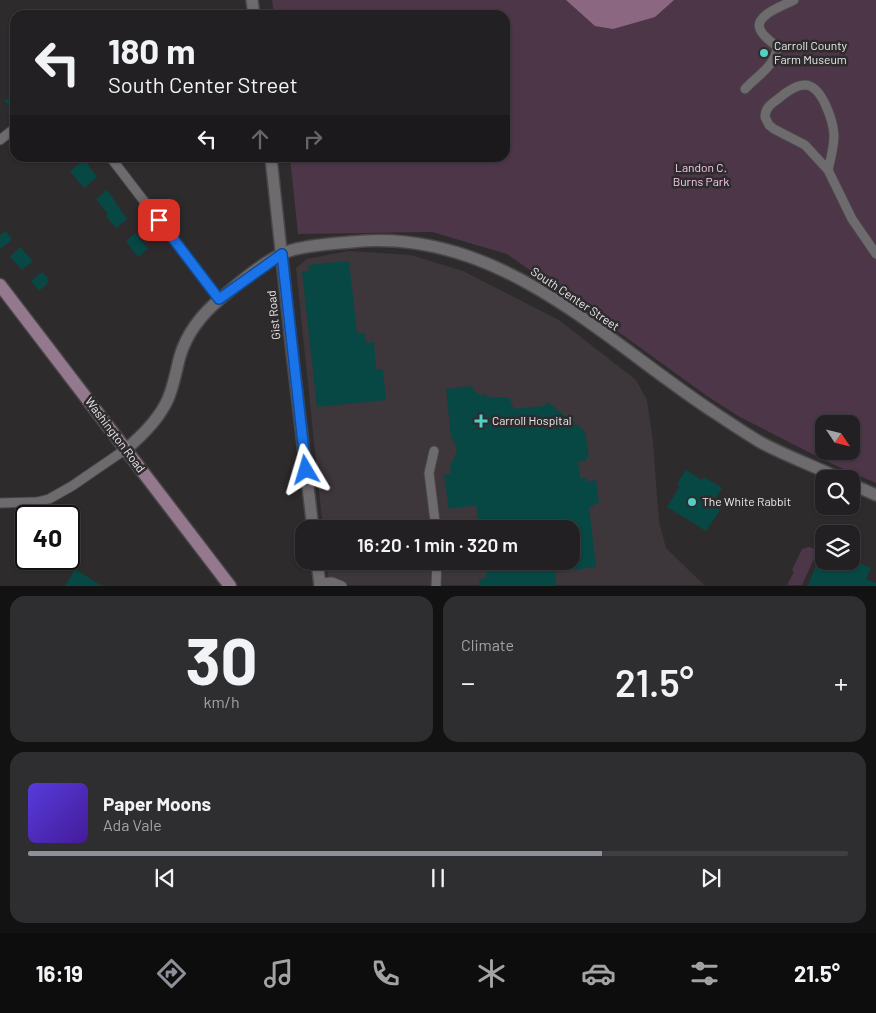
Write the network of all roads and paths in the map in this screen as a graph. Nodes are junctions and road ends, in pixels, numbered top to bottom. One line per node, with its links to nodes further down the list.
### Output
1 (794, 0): 2 (street)
2 (745, 88)
3 (10, 132): 4 (street)
4 (0, 140)
5 (114, 162): 11 (street)
6 (270, 162): 8 (street, Gist Road)
7 (828, 170): 7 (street); 9 (street)
8 (282, 254): 11 (street, South Center Street); 14 (street, South Center Street); 18 (street, Gist Road)
9 (876, 254)
10 (0, 285): 12 (main road, Washington Road)
11 (219, 299): 12 (street, South Center Street)
12 (126, 449): 17 (street); 23 (main road, Washington Road)
13 (434, 451): 19 (street)
14 (821, 470)
15 (860, 488): 16 (street)
16 (876, 495)
17 (0, 503)
18 (312, 520)
19 (435, 520)
20 (318, 570): 22 (street)
21 (437, 570): 25 (street)
22 (320, 584): 24 (street)
23 (230, 586)
24 (342, 586)
25 (436, 586)

